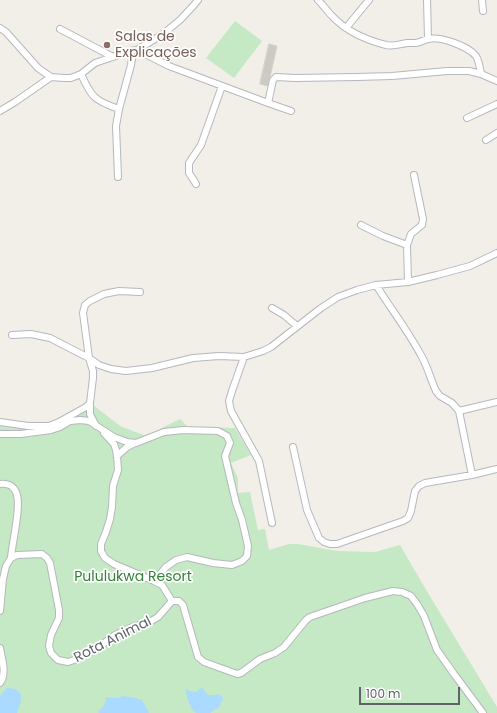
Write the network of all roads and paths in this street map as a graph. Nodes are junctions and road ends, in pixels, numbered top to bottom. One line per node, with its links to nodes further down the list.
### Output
1 (198, 0): 11 (street)
2 (318, 0): 8 (street)
3 (369, 0): 8 (street)
4 (427, 0): 10 (street)
5 (482, 0): 6 (street)
6 (483, 11)
7 (0, 28): 16 (street)
8 (346, 28): 10 (street)
9 (60, 29): 13 (street)
10 (428, 38): 15 (street)
11 (137, 50): 12 (street); 18 (street)
12 (130, 51): 13 (street); 21 (street)
13 (113, 57): 14 (street)
14 (81, 74): 16 (street); 21 (street)
15 (481, 74): 17 (street); 19 (street)
16 (51, 77): 22 (street)
17 (497, 81)
18 (222, 86): 19 (street); 29 (street)
19 (268, 104): 23 (street)
20 (497, 104): 24 (street)
21 (119, 109): 28 (street)
22 (0, 111)
23 (291, 112)
24 (467, 118)
25 (497, 132): 26 (street)
26 (486, 140)
27 (414, 174): 31 (street)
28 (118, 177)
29 (196, 184)
30 (361, 225): 31 (street)
31 (407, 245): 33 (street)
32 (497, 253): 33 (street)
33 (408, 282): 34 (street)
34 (376, 285): 37 (street); 43 (street)
35 (140, 292): 40 (street)
36 (272, 308): 37 (street)
37 (298, 326): 39 (street)
38 (12, 335): 40 (street)
39 (244, 357): 40 (street); 53 (street)
40 (89, 358): 42 (street)
41 (497, 402): 43 (street)
42 (90, 403): 44 (street); 45 (street)
43 (459, 411): 51 (street)
44 (0, 422)
45 (97, 427): 46 (street); 47 (street); 49 (street)
46 (0, 434)
47 (136, 443): 49 (street); 55 (street)
48 (293, 447): 51 (street)
49 (117, 456): 55 (street)
50 (497, 469): 51 (street)
51 (472, 475)
52 (0, 484): 54 (street)
53 (272, 523)
54 (11, 558): 56 (street, Rota Animal); 57 (street)
55 (154, 580): 56 (street)
56 (172, 601): 60 (street)
57 (0, 611)
58 (0, 648): 59 (street)
59 (0, 683)
60 (482, 713)

